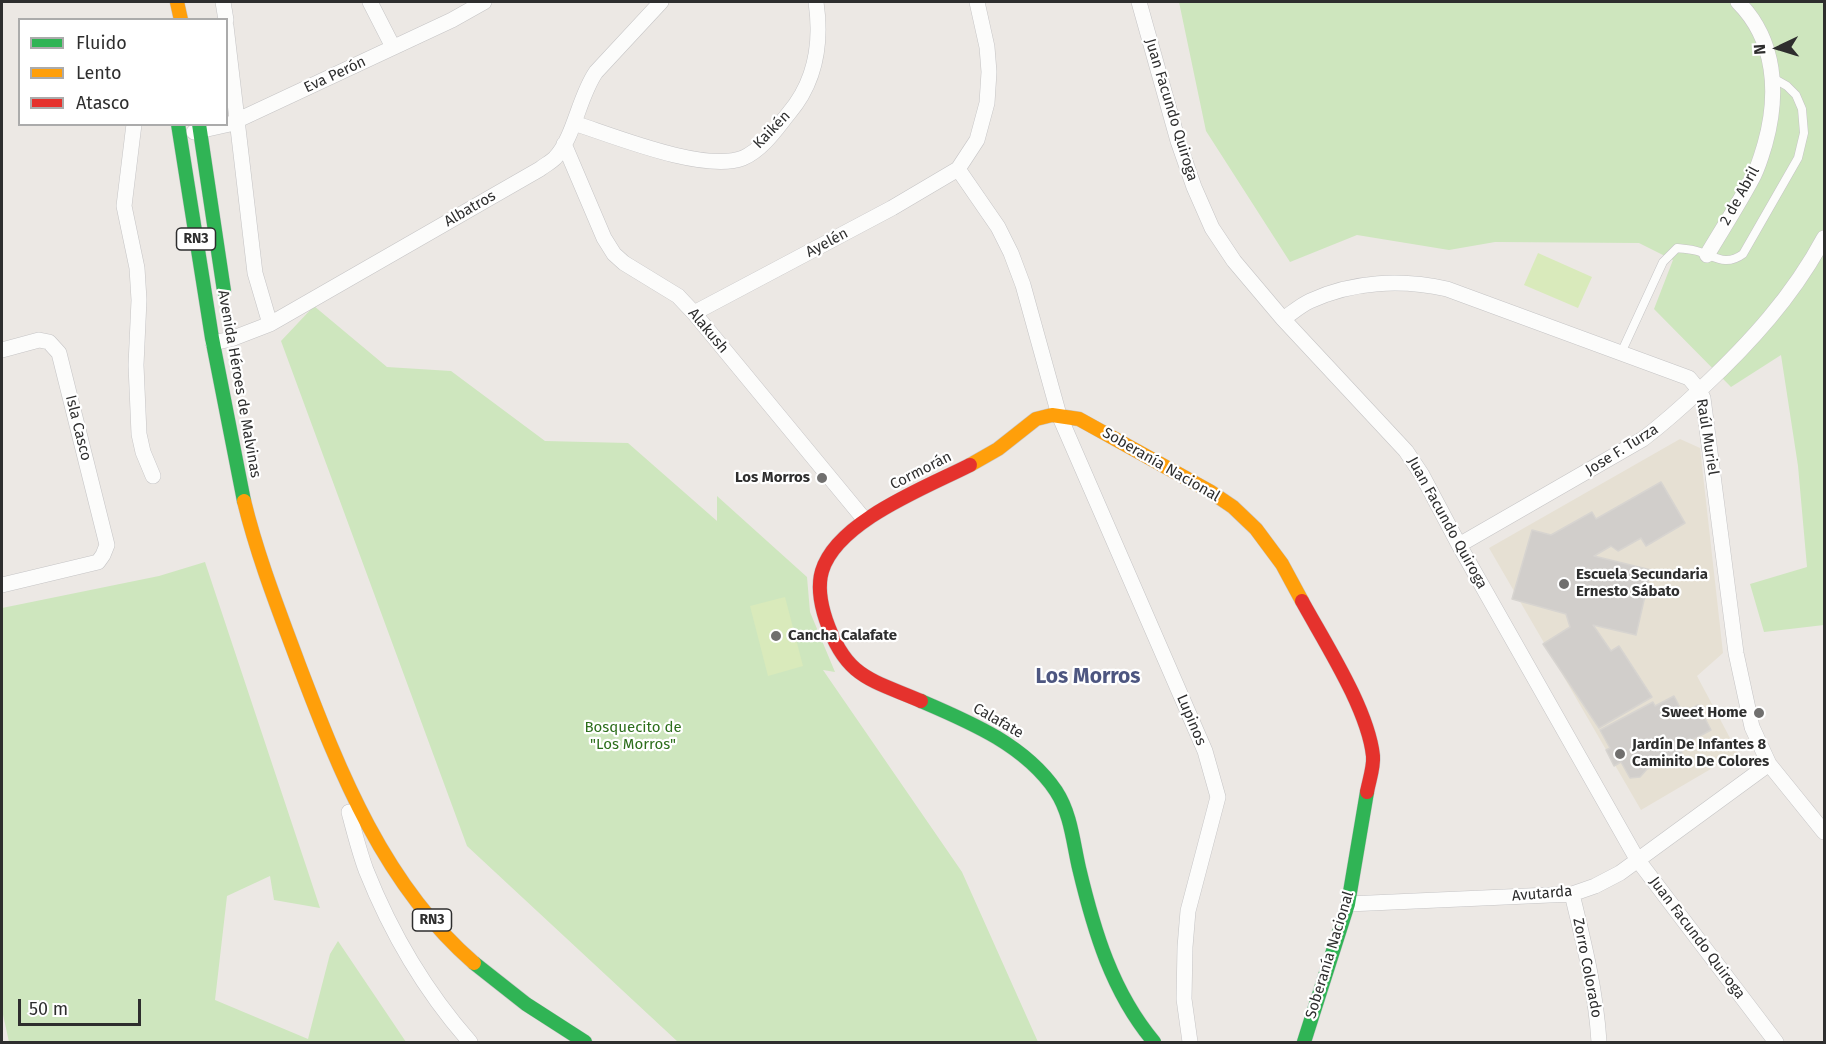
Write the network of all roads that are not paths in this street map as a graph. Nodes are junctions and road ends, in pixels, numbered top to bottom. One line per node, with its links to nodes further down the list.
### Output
1 (177, 2): 10 (main road)
2 (224, 2): 11 (street)
3 (370, 2): 13 (street)
4 (484, 2): 13 (street, Eva Perón)
5 (661, 2): 16 (street, Albatros)
6 (816, 2): 16 (street, Kaikén)
7 (977, 2): 23 (street)
8 (1139, 2): 28 (street, Juan Facundo Quiroga)
9 (1738, 2): 14 (street, 2 de Abril)
10 (181, 18)
11 (226, 18)
12 (228, 42): 15 (street)
13 (393, 47): 15 (street, Eva Perón)
14 (1773, 78): 25 (street, 2 de Abril); 25 (lane)
15 (238, 120): 17 (street, Eva Perón); 29 (street)
16 (574, 123): 22 (street, Albatros)
17 (228, 124)
18 (134, 126): 35 (street)
19 (215, 126): 20 (street, Eva Perón)
20 (200, 128): 21 (street, Eva Perón); 26 (main road, Avenida Héroes de Malvinas / RN3)
21 (179, 129): 30 (main road, Avenida Héroes de Malvinas / RN3)
22 (564, 144): 27 (street, Alakush); 29 (street, Albatros)
23 (958, 169): 27 (street, Ayelén); 34 (street)
24 (1824, 238): 33 (street, Jose F. Turza)
25 (1707, 255): 32 (lane)
26 (226, 304)
27 (694, 313): 36 (street, Alakush)
28 (1283, 319): 32 (street, Raúl Muriel); 38 (street, Juan Facundo Quiroga)
29 (270, 324): 30 (street, Albatros)
30 (213, 343): 41 (main road, Avenida Héroes de Malvinas / RN3)
31 (2, 350): 40 (street, Isla Casco)
32 (1621, 352): 33 (street, Raúl Muriel)
33 (1699, 390): 38 (street, Jose F. Turza); 43 (street, Raúl Muriel)
34 (1059, 415): 36 (main road, Cormorán); 47 (main road, Soberanía Nacional); 51 (street, Lupinos)
35 (153, 476)
36 (864, 519): 39 (main road, Cormorán)
37 (266, 528): 41 (main road, Avenida Héroes de Malvinas / RN3)
38 (1460, 545): 45 (street, Juan Facundo Quiroga)
39 (818, 579): 50 (main road, Calafate)
40 (2, 585)
41 (291, 644): 42 (main road, Avenida Héroes de Malvinas / RN3)
42 (331, 752): 48 (street); 49 (main road, Avenida Héroes de Malvinas / RN3)
43 (1769, 764): 44 (street, Raúl Muriel); 45 (street, Avutarda)
44 (1824, 832)
45 (1637, 859): 46 (street, Avutarda); 54 (street, Juan Facundo Quiroga)
46 (1572, 894): 47 (street, Avutarda); 53 (street, Zorro Colorado)
47 (1348, 904): 52 (main road, Soberanía Nacional)
48 (470, 1042)
49 (585, 1042)
50 (1154, 1042)
51 (1190, 1042)
52 (1304, 1042)
53 (1599, 1042)
54 (1776, 1042)

